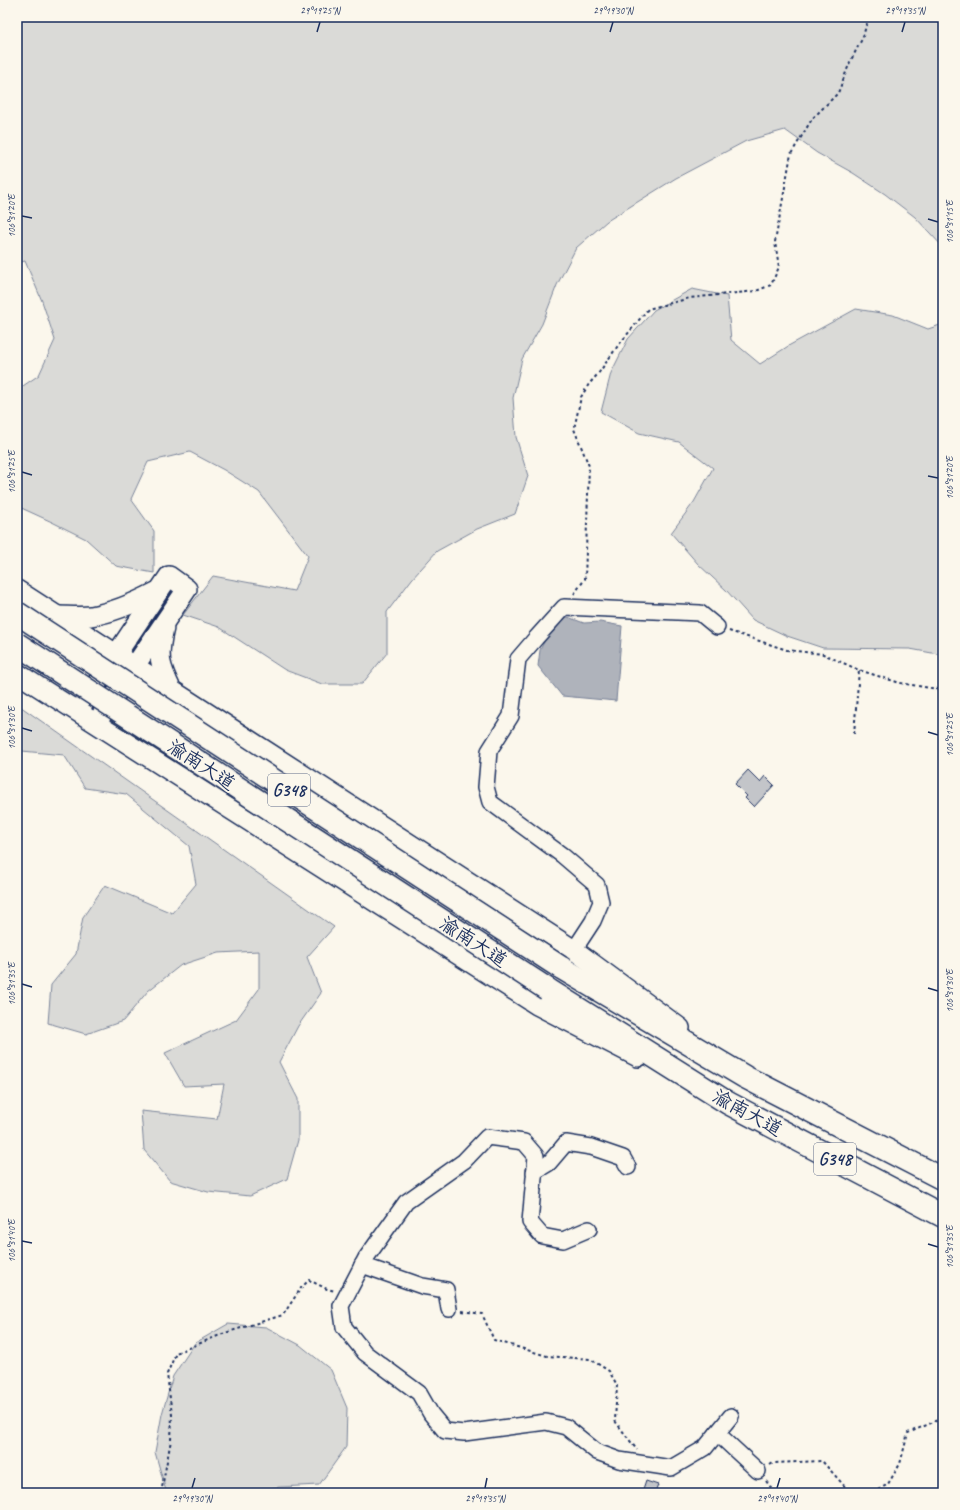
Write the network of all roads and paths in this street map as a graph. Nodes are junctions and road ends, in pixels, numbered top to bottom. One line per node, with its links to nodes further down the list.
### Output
1 (869, 17): 4 (path)
2 (17, 590): 6 (main road)
3 (159, 590): 6 (main road); 7 (main road); 10 (main road)
4 (564, 607): 8 (street); 20 (street)
5 (17, 613): 21 (highway, 渝南大道 / G348, bridge)
6 (56, 616): 10 (main road)
7 (166, 619): 11 (main road); 15 (main road)
8 (717, 627): 12 (path)
9 (17, 644): 22 (highway, 渝南大道 / G348, bridge)
10 (116, 655): 11 (main road); 16 (main road)
11 (134, 667): 15 (main road); 17 (main road)
12 (859, 670): 14 (path); 18 (path)
13 (17, 673): 16 (main road)
14 (942, 689): 19 (path)
15 (172, 691): 20 (main road)
16 (77, 712): 17 (main road)
17 (96, 724): 22 (main road)
18 (854, 734)
19 (943, 746)
20 (574, 950): 21 (main road)
21 (745, 1077): 25 (highway, 渝南大道 / G348)
22 (728, 1103): 26 (highway, 渝南大道 / G348)
23 (628, 1166): 24 (street)
24 (534, 1172): 27 (street); 28 (street)
25 (943, 1179)
26 (943, 1216)
27 (589, 1229)
28 (362, 1265): 29 (street); 30 (street)
29 (347, 1294): 34 (street); 36 (path)
30 (449, 1308): 34 (path)
31 (731, 1416): 33 (street)
32 (943, 1418): 38 (path)
33 (717, 1433): 34 (street); 35 (street)
34 (649, 1465)
35 (758, 1471): 37 (path)
36 (161, 1493)
37 (857, 1493)
38 (873, 1493)

